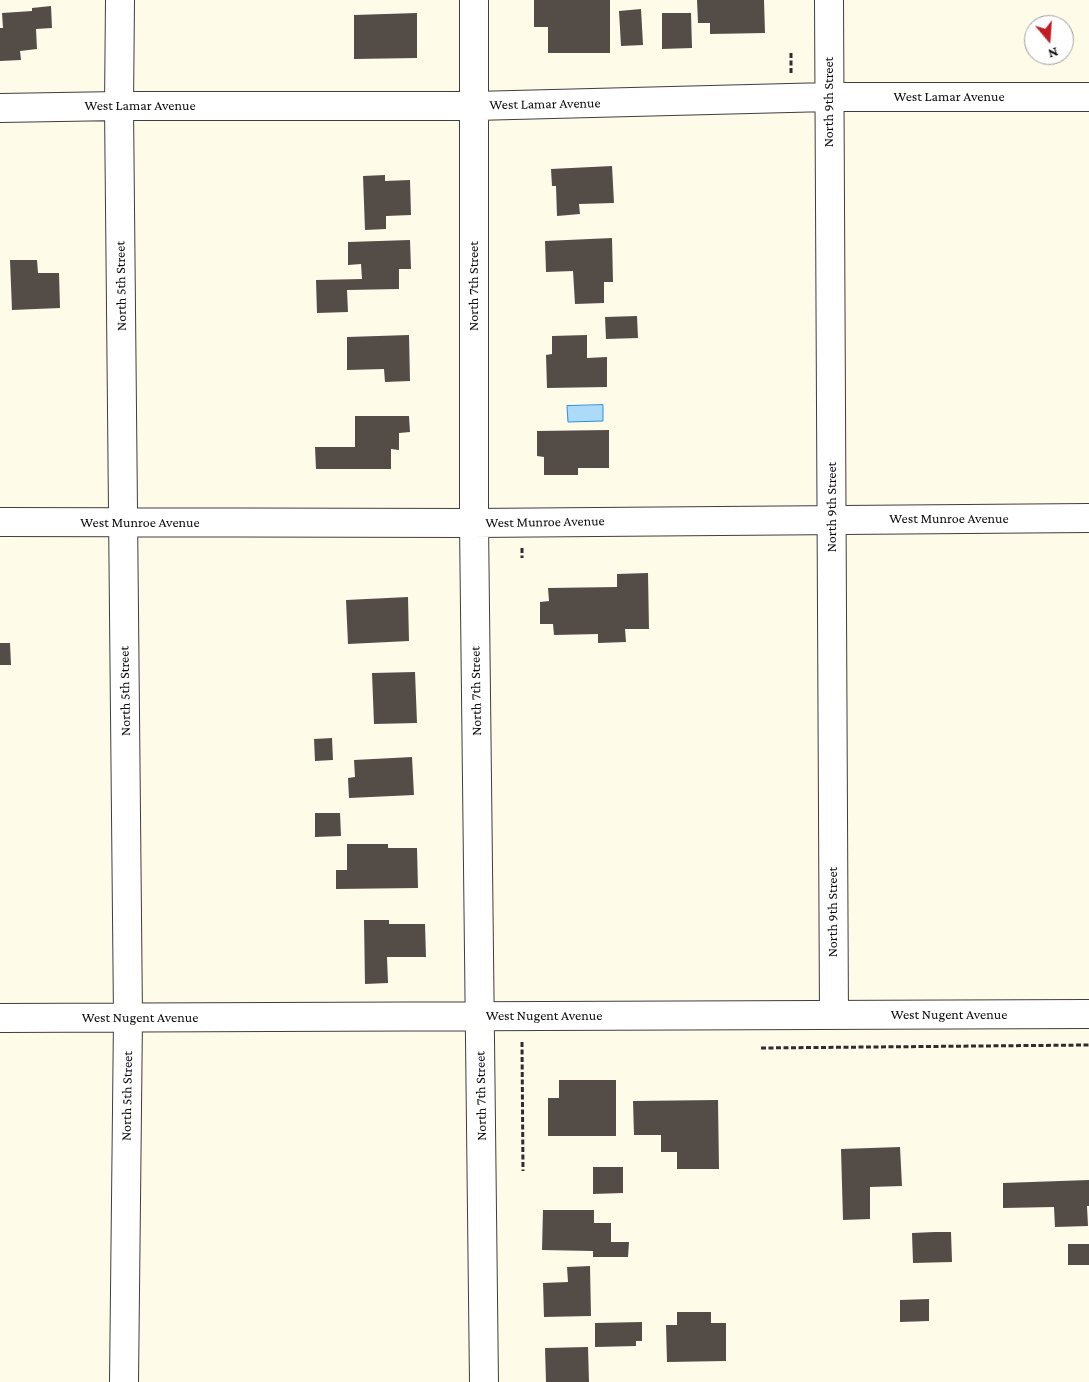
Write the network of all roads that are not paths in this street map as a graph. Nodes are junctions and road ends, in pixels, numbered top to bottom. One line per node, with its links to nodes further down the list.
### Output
1 (120, 0): 6 (street, North 5th Street)
2 (474, 0): 7 (street, North 7th Street)
3 (829, 0): 5 (street, North 9th Street)
4 (1089, 96): 5 (street, West Lamar Avenue)
5 (829, 97): 7 (street, West Lamar Avenue); 10 (street, North 9th Street)
6 (119, 106): 7 (street, West Lamar Avenue); 8 (street, West Lamar Avenue); 12 (street, North 5th Street)
7 (474, 106): 13 (street, North 7th Street)
8 (0, 108)
9 (1089, 518): 10 (street, West Munroe Avenue)
10 (832, 519): 13 (street, West Munroe Avenue); 15 (street, North 9th Street)
11 (0, 522): 12 (street, West Munroe Avenue)
12 (124, 523): 13 (street, West Munroe Avenue); 18 (street, North 5th Street)
13 (474, 523): 16 (street, North 7th Street)
14 (1089, 1014): 15 (street, West Nugent Avenue)
15 (834, 1015): 16 (street, West Nugent Avenue)
16 (480, 1016): 18 (street, West Nugent Avenue); 20 (street, North 7th Street)
17 (0, 1018): 18 (street, West Nugent Avenue)
18 (128, 1018): 19 (street, North 5th Street)
19 (124, 1382)
20 (484, 1382)

